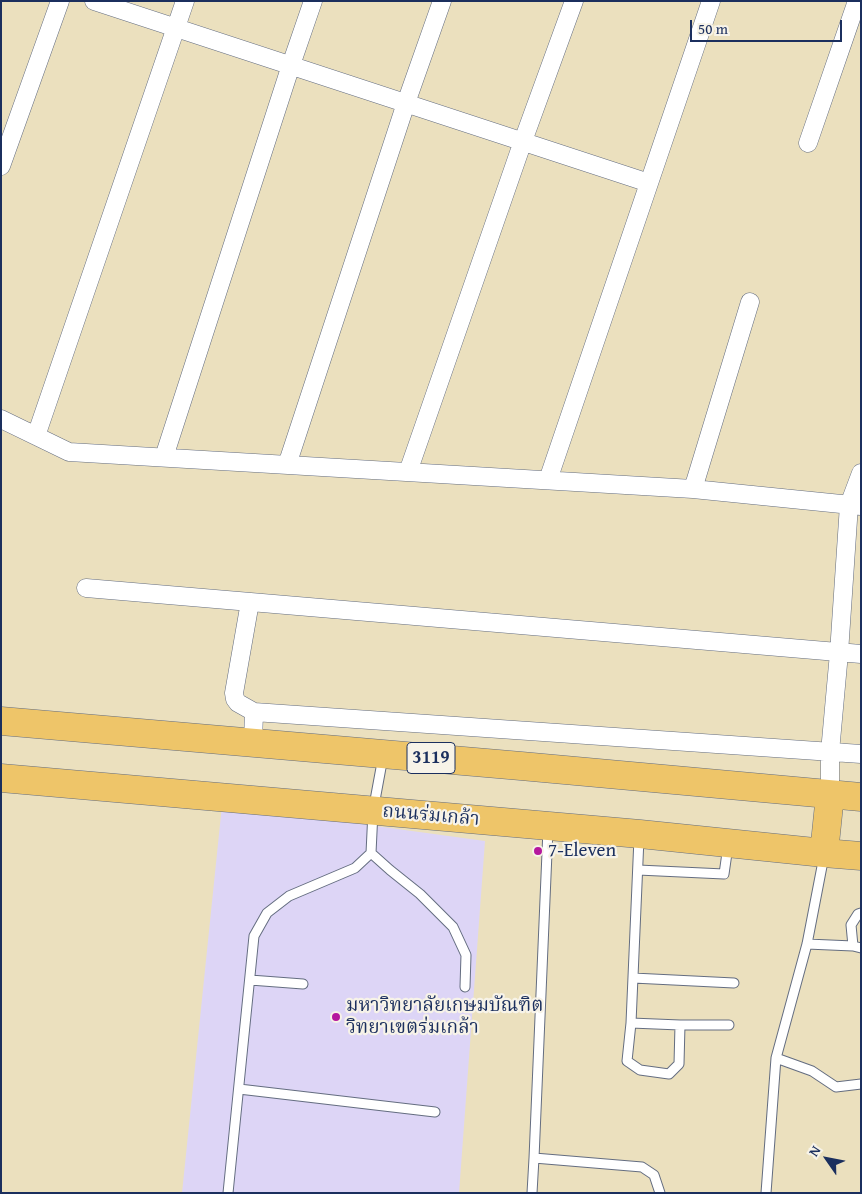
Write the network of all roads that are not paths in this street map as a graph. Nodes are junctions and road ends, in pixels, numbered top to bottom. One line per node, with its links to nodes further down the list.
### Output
1 (60, 1): 14 (street)
2 (94, 1): 9 (street)
3 (185, 1): 9 (street)
4 (313, 1): 10 (street)
5 (442, 1): 11 (street)
6 (574, 1): 12 (street)
7 (711, 1): 15 (street)
8 (857, 1): 13 (street)
9 (176, 28): 10 (street); 18 (street)
10 (291, 66): 11 (street); 19 (street)
11 (406, 103): 12 (street); 20 (street)
12 (523, 142): 15 (street); 21 (street)
13 (808, 143)
14 (1, 166)
15 (650, 183): 23 (street)
16 (750, 302): 24 (street)
17 (1, 419): 18 (street)
18 (36, 436): 19 (street)
19 (164, 457): 20 (street)
20 (287, 465): 21 (street)
21 (408, 472): 23 (street)
22 (861, 473): 25 (street)
23 (548, 480): 24 (street)
24 (693, 488): 25 (street)
25 (855, 506): 28 (street)
26 (86, 588): 27 (street)
27 (250, 602): 28 (street); 30 (street)
28 (839, 653): 29 (street); 33 (street)
29 (861, 654)
30 (254, 712): 32 (street); 33 (street)
31 (1, 721): 32 (main road, 3119)
32 (253, 743): 34 (main road, 3119)
33 (830, 752): 35 (street); 37 (street)
34 (384, 754): 37 (main road, 3119); 39 (lane)
35 (861, 754)
36 (1, 778): 39 (main road, ถนนร่มเกล้า)
37 (830, 795): 38 (main road, 3119); 44 (main road)
38 (861, 797)
39 (373, 811): 40 (main road, ถนนร่มเกล้า); 43 (lane)
40 (548, 826): 41 (main road, ถนนร่มเกล้า); 62 (lane)
41 (640, 834): 42 (main road, ถนนร่มเกล้า); 46 (lane)
42 (728, 843): 44 (main road, ถนนร่มเกล้า); 46 (lane)
43 (371, 852): 51 (lane); 54 (lane)
44 (824, 853): 45 (main road, ถนนร่มเกล้า); 48 (lane)
45 (861, 856)
46 (638, 870): 50 (lane)
47 (861, 913): 49 (lane)
48 (807, 944): 49 (lane); 58 (lane)
49 (857, 947)
50 (633, 978): 52 (lane); 55 (lane)
51 (250, 980): 53 (lane); 60 (lane)
52 (734, 983)
53 (303, 984)
54 (464, 988)
55 (631, 1023): 56 (lane); 56 (lane)
56 (680, 1025): 57 (lane)
57 (729, 1025)
58 (776, 1058): 59 (lane); 66 (lane)
59 (861, 1084)
60 (239, 1089): 61 (lane); 63 (lane)
61 (435, 1112)
62 (534, 1158): 64 (lane); 65 (lane)
63 (228, 1193)
64 (532, 1193)
65 (660, 1193)
66 (766, 1193)

